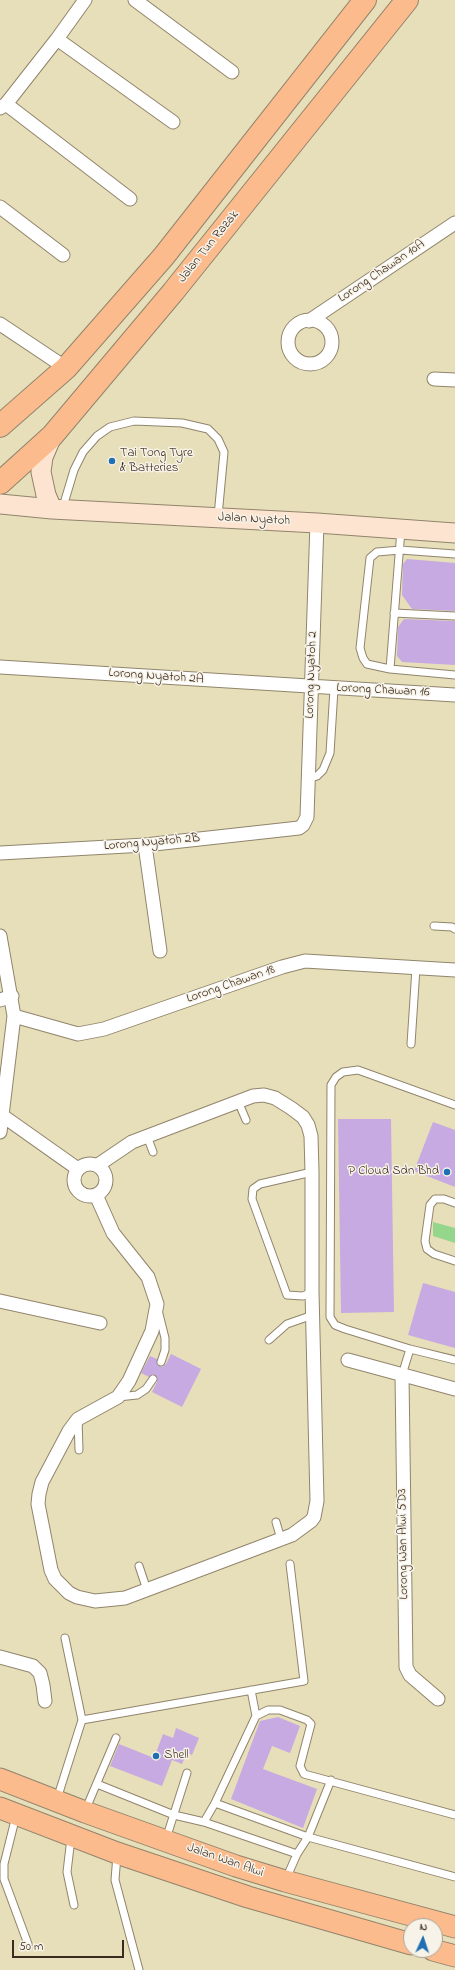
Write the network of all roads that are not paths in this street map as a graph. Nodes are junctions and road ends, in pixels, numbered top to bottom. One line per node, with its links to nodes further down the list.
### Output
1 (85, 0): 5 (street)
2 (135, 0): 6 (street)
3 (365, 0): 15 (highway)
4 (407, 0): 19 (highway, Jalan Tun Razak)
5 (57, 39): 7 (street); 8 (street)
6 (232, 72)
7 (3, 106): 9 (street)
8 (173, 122)
9 (130, 199)
10 (0, 207): 12 (street)
11 (455, 224): 13 (street, Lorong Chawan 10A)
12 (63, 255)
13 (309, 320)
14 (0, 324): 15 (street)
15 (66, 368): 18 (highway)
16 (434, 379): 17 (street)
17 (455, 380)
18 (0, 426)
19 (52, 436): 20 (highway, Jalan Tun Razak); 22 (street)
20 (0, 483)
21 (0, 504): 22 (street, Jalan Nyatoh)
22 (57, 509): 23 (street, Jalan Nyatoh); 23 (lane)
23 (218, 518): 24 (street, Jalan Nyatoh)
24 (317, 523): 25 (street, Jalan Nyatoh); 34 (street, Lorong Nyatoh 2)
25 (401, 530): 26 (street, Jalan Nyatoh); 27 (lane)
26 (455, 533)
27 (400, 550): 28 (lane); 29 (lane); 32 (lane)
28 (455, 554)
29 (394, 613): 30 (lane); 32 (lane)
30 (455, 616)
31 (0, 667): 34 (street, Lorong Nyatoh 2A)
32 (390, 668): 33 (lane)
33 (455, 675)
34 (311, 687): 35 (street, Lorong Chawan 16); 37 (street, Lorong Nyatoh 2)
35 (334, 689): 36 (street, Lorong Chawan 16); 37 (lane)
36 (455, 695)
37 (308, 779): 38 (street, Lorong Nyatoh 2)
38 (303, 825): 39 (street, Lorong Nyatoh 2B)
39 (145, 845): 40 (street, Lorong Nyatoh 2B); 44 (street)
40 (0, 853)
41 (434, 926): 42 (lane)
42 (455, 930)
43 (0, 936): 47 (street)
44 (160, 951)
45 (416, 968): 46 (street, Lorong Chawan 18); 48 (street, Lorong Chawan 18); 49 (lane)
46 (455, 970)
47 (6, 998): 48 (street)
48 (14, 1016): 52 (street)
49 (411, 1044)
50 (238, 1101): 53 (lane); 55 (street); 59 (street)
51 (455, 1104): 69 (lane)
52 (3, 1116): 54 (street); 58 (street)
53 (246, 1120)
54 (0, 1132)
55 (147, 1136): 56 (lane); 57 (street)
56 (154, 1152)
57 (98, 1165): 58 (street); 60 (street)
58 (78, 1169): 60 (street)
59 (312, 1172): 63 (street); 63 (lane)
60 (96, 1194): 65 (street)
61 (455, 1202): 62 (lane)
62 (455, 1261)
63 (312, 1292): 66 (street)
64 (0, 1301): 67 (street)
65 (157, 1304): 72 (lane); 76 (street)
66 (313, 1315): 68 (lane); 80 (street)
67 (100, 1323)
68 (269, 1340)
69 (410, 1349): 71 (lane); 73 (lane)
70 (348, 1360): 73 (street)
71 (455, 1360)
72 (161, 1362)
73 (402, 1375): 75 (street); 87 (street, Lorong Wan Alwi 5D3)
74 (153, 1379): 76 (lane)
75 (455, 1389)
76 (118, 1397): 77 (street)
77 (78, 1419): 78 (lane); 83 (street)
78 (79, 1450)
79 (276, 1522): 80 (lane)
80 (281, 1539): 83 (street)
81 (290, 1564): 86 (lane)
82 (139, 1566): 83 (lane)
83 (148, 1590)
84 (65, 1638): 90 (lane)
85 (0, 1657): 88 (street)
86 (251, 1690): 89 (lane); 90 (lane)
87 (438, 1700)
88 (45, 1701)
89 (256, 1716): 94 (lane); 97 (lane)
90 (82, 1720): 96 (lane)
91 (116, 1738): 95 (lane)
92 (187, 1773): 100 (lane)
93 (0, 1779): 96 (main road, Jalan Wan Alwi)
94 (331, 1780): 101 (lane); 104 (lane)
95 (97, 1784): 99 (lane); 100 (lane)
96 (56, 1801): 99 (main road, Jalan Wan Alwi)
97 (215, 1803): 102 (lane); 104 (lane)
98 (8, 1811): 103 (main road, Jalan Wan Alwi); 113 (lane)
99 (85, 1812): 105 (main road, Jalan Wan Alwi)
100 (174, 1815): 102 (lane); 105 (lane)
101 (455, 1815)
102 (204, 1822): 107 (lane)
103 (72, 1836): 106 (main road, Jalan Wan Alwi); 110 (lane)
104 (308, 1837): 107 (lane); 108 (lane)
105 (166, 1840): 109 (main road, Jalan Wan Alwi)
106 (117, 1853): 112 (main road, Jalan Wan Alwi); 116 (lane)
107 (298, 1854): 109 (lane)
108 (455, 1878)
109 (285, 1881): 111 (main road, Jalan Wan Alwi)
110 (74, 1905)
111 (455, 1927)
112 (403, 1942)
113 (28, 1944)
114 (443, 1953): 115 (main road)
115 (455, 1956)
116 (139, 1970)

